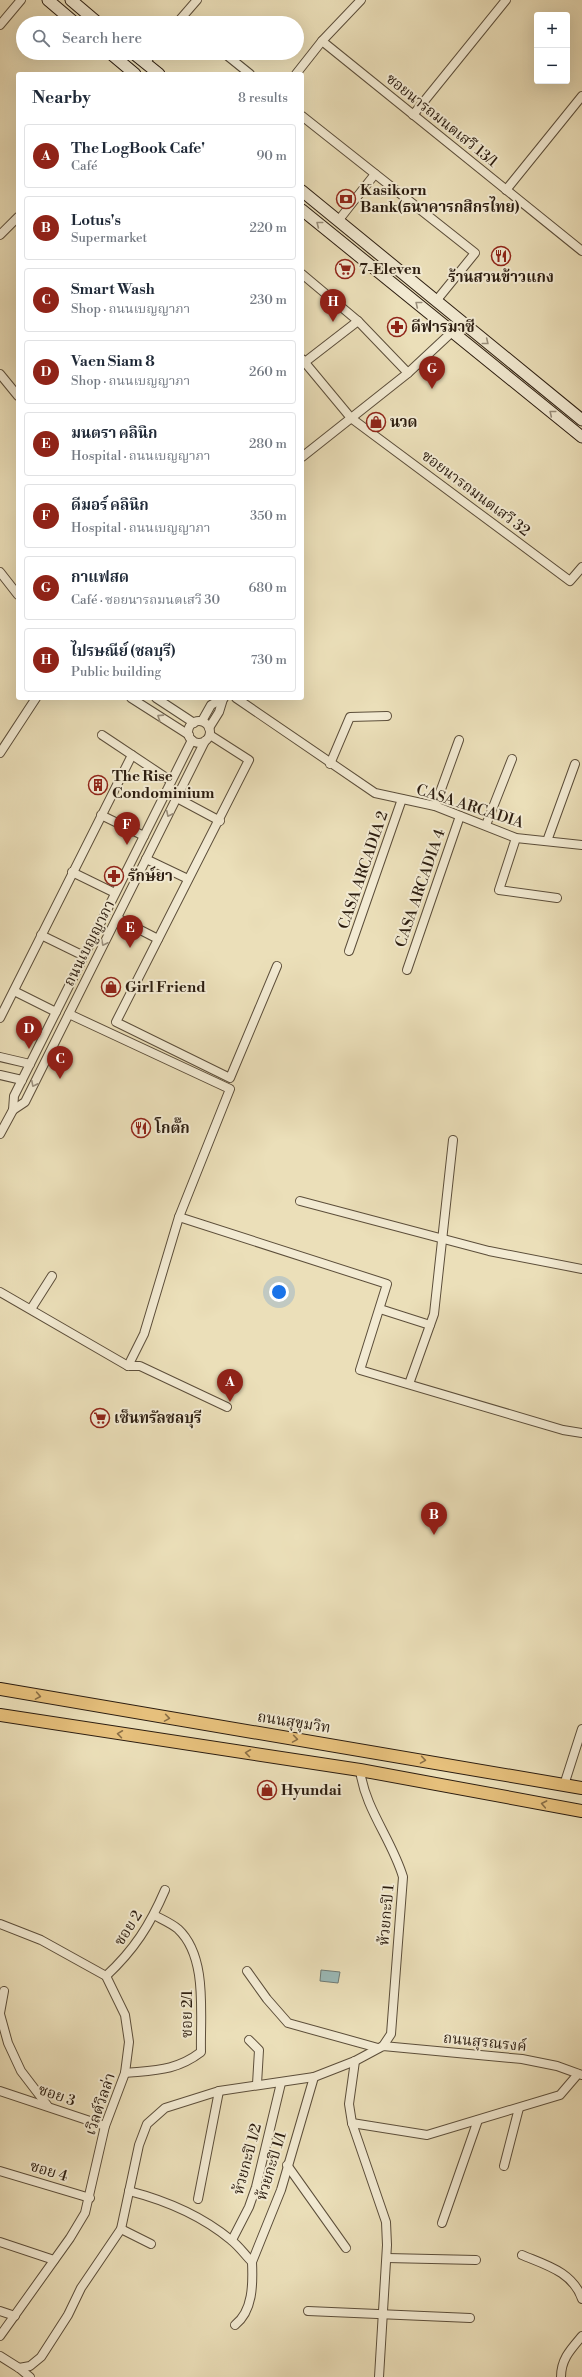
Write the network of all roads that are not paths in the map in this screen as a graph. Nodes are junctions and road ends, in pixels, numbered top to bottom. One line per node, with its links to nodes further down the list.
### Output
1 (21, 0): 10 (street)
2 (48, 0): 7 (main road)
3 (71, 0): 8 (main road)
4 (196, 0): 9 (street)
5 (361, 0): 11 (street)
6 (506, 0): 23 (street)
7 (67, 16)
8 (90, 16)
9 (185, 16)
10 (0, 25)
11 (322, 41): 21 (street); 23 (street, ซอยนารถมนตเสวี 13/1)
12 (118, 60): 17 (main road)
13 (125, 60): 17 (main road)
14 (142, 60): 16 (main road)
15 (233, 60): 20 (street)
16 (145, 62): 19 (main road)
17 (122, 63): 18 (main road)
18 (133, 72)
19 (155, 72)
20 (248, 72)
21 (298, 72)
22 (582, 96): 26 (street)
23 (413, 115): 26 (street, ซอยนารถมนตเสวี 13/1)
24 (304, 118): 25 (street)
25 (375, 174): 30 (street); 34 (street)
26 (506, 190): 32 (street, ซอยนารถมนตเสวี 13/1)
27 (304, 193): 30 (main road)
28 (304, 212): 36 (main road, one-way to 28)
29 (16, 219): 31 (street)
30 (338, 221): 34 (main road)
31 (0, 235)
32 (582, 251)
33 (304, 276): 35 (street)
34 (436, 301): 43 (main road, one-way to 43)
35 (358, 321): 37 (street); 39 (street)
36 (452, 332): 39 (street); 44 (main road, one-way to 36)
37 (304, 360)
38 (304, 362): 42 (street)
39 (408, 372): 42 (street)
40 (0, 374): 41 (street)
41 (16, 394)
42 (351, 418): 45 (street); 46 (street, ซอยนารถมนตเสวี 32)
43 (582, 420)
44 (582, 437)
45 (304, 455)
46 (582, 567)
47 (0, 572): 48 (street)
48 (16, 592)
49 (35, 700): 61 (street)
50 (134, 700): 59 (street, one-way to 50)
51 (160, 700): 56 (street)
52 (220, 700): 56 (street, ถนนเบญญาภา)
53 (223, 700): 58 (street, ถนนเบญญาภา)
54 (239, 700): 64 (street, CASA ARCADIA)
55 (387, 716): 64 (street)
56 (198, 722): 58 (street); 59 (street, ถนนเบญญาภา)
57 (102, 735): 62 (street)
58 (208, 735): 59 (street); 67 (street, ถนนเบญญาภา); 72 (street)
59 (190, 738): 66 (street, ถนนเบญญาภา)
60 (459, 740): 69 (street)
61 (0, 753)
62 (132, 755): 66 (street); 70 (street)
63 (512, 759): 73 (street)
64 (330, 764): 68 (street, CASA ARCADIA)
65 (575, 764): 76 (street)
66 (171, 781): 74 (street, ถนนเบญญาภา)
67 (177, 798): 72 (street); 78 (street, ถนนเบญญาภา, one-way to 78)
68 (402, 799): 69 (street, CASA ARCADIA); 88 (street, CASA ARCADIA 2)
69 (435, 806): 71 (street, CASA ARCADIA)
70 (101, 815): 74 (street); 80 (street)
71 (460, 816): 73 (street, CASA ARCADIA); 91 (street, CASA ARCADIA 4)
72 (220, 821): 82 (street)
73 (486, 825): 75 (street, CASA ARCADIA)
74 (144, 836): 79 (street, ถนนเบญญาภา)
75 (516, 838): 76 (street, CASA ARCADIA); 84 (street)
76 (547, 841): 77 (street, CASA ARCADIA)
77 (582, 845)
78 (146, 859): 81 (street, ถนนเบญญาภา); 82 (street)
79 (126, 871): 81 (street); 83 (street, ถนนเบญญาภา)
80 (72, 872): 83 (street); 86 (street)
81 (137, 877): 85 (street, ถนนเบญญาภา)
82 (188, 879): 87 (street)
83 (115, 893): 89 (street, ถนนเบญญาภา)
84 (557, 898)
85 (117, 918): 87 (street); 94 (street, ถนนเบญญาภา, one-way to 94)
86 (41, 935): 89 (street); 93 (street)
87 (158, 939): 90 (street)
88 (349, 951)
89 (84, 956): 92 (street, ถนนเบญญาภา)
90 (277, 966)
91 (407, 970)
92 (66, 990): 94 (street); 95 (street, ถนนเบญญาภา)
93 (14, 991): 95 (street); 97 (street)
94 (78, 996): 96 (street, ถนนเบญญาภา)
95 (56, 1012): 99 (street, ถนนเบญญาภา)
96 (69, 1014): 102 (street, ถนนเบญญาภา, one-way to 102); 106 (street)
97 (0, 1018)
98 (0, 1057): 99 (street)
99 (30, 1064): 101 (street, ถนนเบญญาภา)
100 (0, 1075): 101 (street)
101 (22, 1080): 102 (street, ถนนเบญญาภา)
102 (13, 1110): 103 (street, ถนนเบญญาภา)
103 (0, 1134)
104 (453, 1140): 107 (street)
105 (300, 1201): 107 (street)
106 (179, 1216): 112 (street); 114 (street)
107 (442, 1237): 108 (street); 113 (street)
108 (582, 1269)
109 (52, 1276): 111 (street)
110 (0, 1292): 111 (street)
111 (32, 1309): 114 (street)
112 (380, 1309): 113 (street); 115 (street)
113 (430, 1324): 115 (street)
114 (128, 1366): 116 (street)
115 (409, 1384): 117 (street)
116 (227, 1408)
117 (582, 1433)
118 (0, 1689): 122 (main road, ถนนสุขุมวิท, one-way to 122)
119 (0, 1715): 121 (main road, one-way to 119)
120 (582, 1729): 122 (street)
121 (360, 1770): 124 (main road, one-way to 121); 133 (street, ห้วยกะปิ 1)
122 (564, 1784): 123 (main road, ถนนสุขุมวิท)
123 (582, 1788)
124 (582, 1811)
125 (165, 1890): 126 (street, ซอย 2)
126 (154, 1914): 129 (street, ซอย 2); 135 (street, ซอย 2/1)
127 (0, 1924): 129 (street)
128 (247, 1971): 133 (street, ถนนสุรณรงค์)
129 (106, 1976): 135 (street, เวิลด์วิลล่า)
130 (4, 1991): 131 (street)
131 (0, 2013): 142 (street)
132 (249, 2040): 139 (street)
133 (381, 2047): 134 (street); 136 (street, ถนนสุรณรงค์)
134 (354, 2061): 137 (street); 145 (street)
135 (125, 2073): 146 (street, เวิลด์วิลล่า)
136 (580, 2074): 143 (street)
137 (314, 2077): 138 (street); 147 (street, ห้วยกะปิ 1/1)
138 (281, 2083): 139 (street); 155 (street, ห้วยกะปิ 1/2)
139 (257, 2084): 141 (street)
140 (0, 2091): 142 (street, ซอย 3)
141 (219, 2091): 150 (street); 152 (street)
142 (48, 2105): 146 (street, ซอย 3)
143 (519, 2108): 144 (street); 148 (street)
144 (478, 2120): 145 (street); 153 (street)
145 (352, 2123): 160 (street)
146 (105, 2126): 151 (street, เวิลด์วิลล่า)
147 (287, 2165): 158 (street); 163 (street, ห้วยกะปิ 1/1)
148 (504, 2166)
149 (0, 2171): 151 (street, ซอย 4)
150 (129, 2191): 154 (street); 155 (street)
151 (90, 2198): 161 (street, เวิลด์วิลล่า)
152 (198, 2200)
153 (442, 2223)
154 (121, 2229): 157 (street); 174 (street)
155 (232, 2240): 163 (street)
156 (0, 2242): 161 (street)
157 (151, 2244)
158 (346, 2248)
159 (522, 2255): 164 (street)
160 (387, 2258): 162 (street); 167 (street)
161 (54, 2260): 168 (street, เวิลด์วิลล่า)
162 (476, 2260)
163 (252, 2262): 170 (street, ห้วยกะปิ 1/1)
164 (582, 2299)
165 (0, 2311): 168 (street)
166 (308, 2311): 167 (street)
167 (383, 2315): 169 (street); 176 (street)
168 (15, 2316): 171 (street, เวิลด์วิลล่า)
169 (470, 2318)
170 (235, 2325)
171 (0, 2336)
172 (582, 2336): 177 (street)
173 (0, 2356): 174 (street)
174 (19, 2368): 175 (street)
175 (30, 2377)
176 (379, 2377)
177 (561, 2377)

